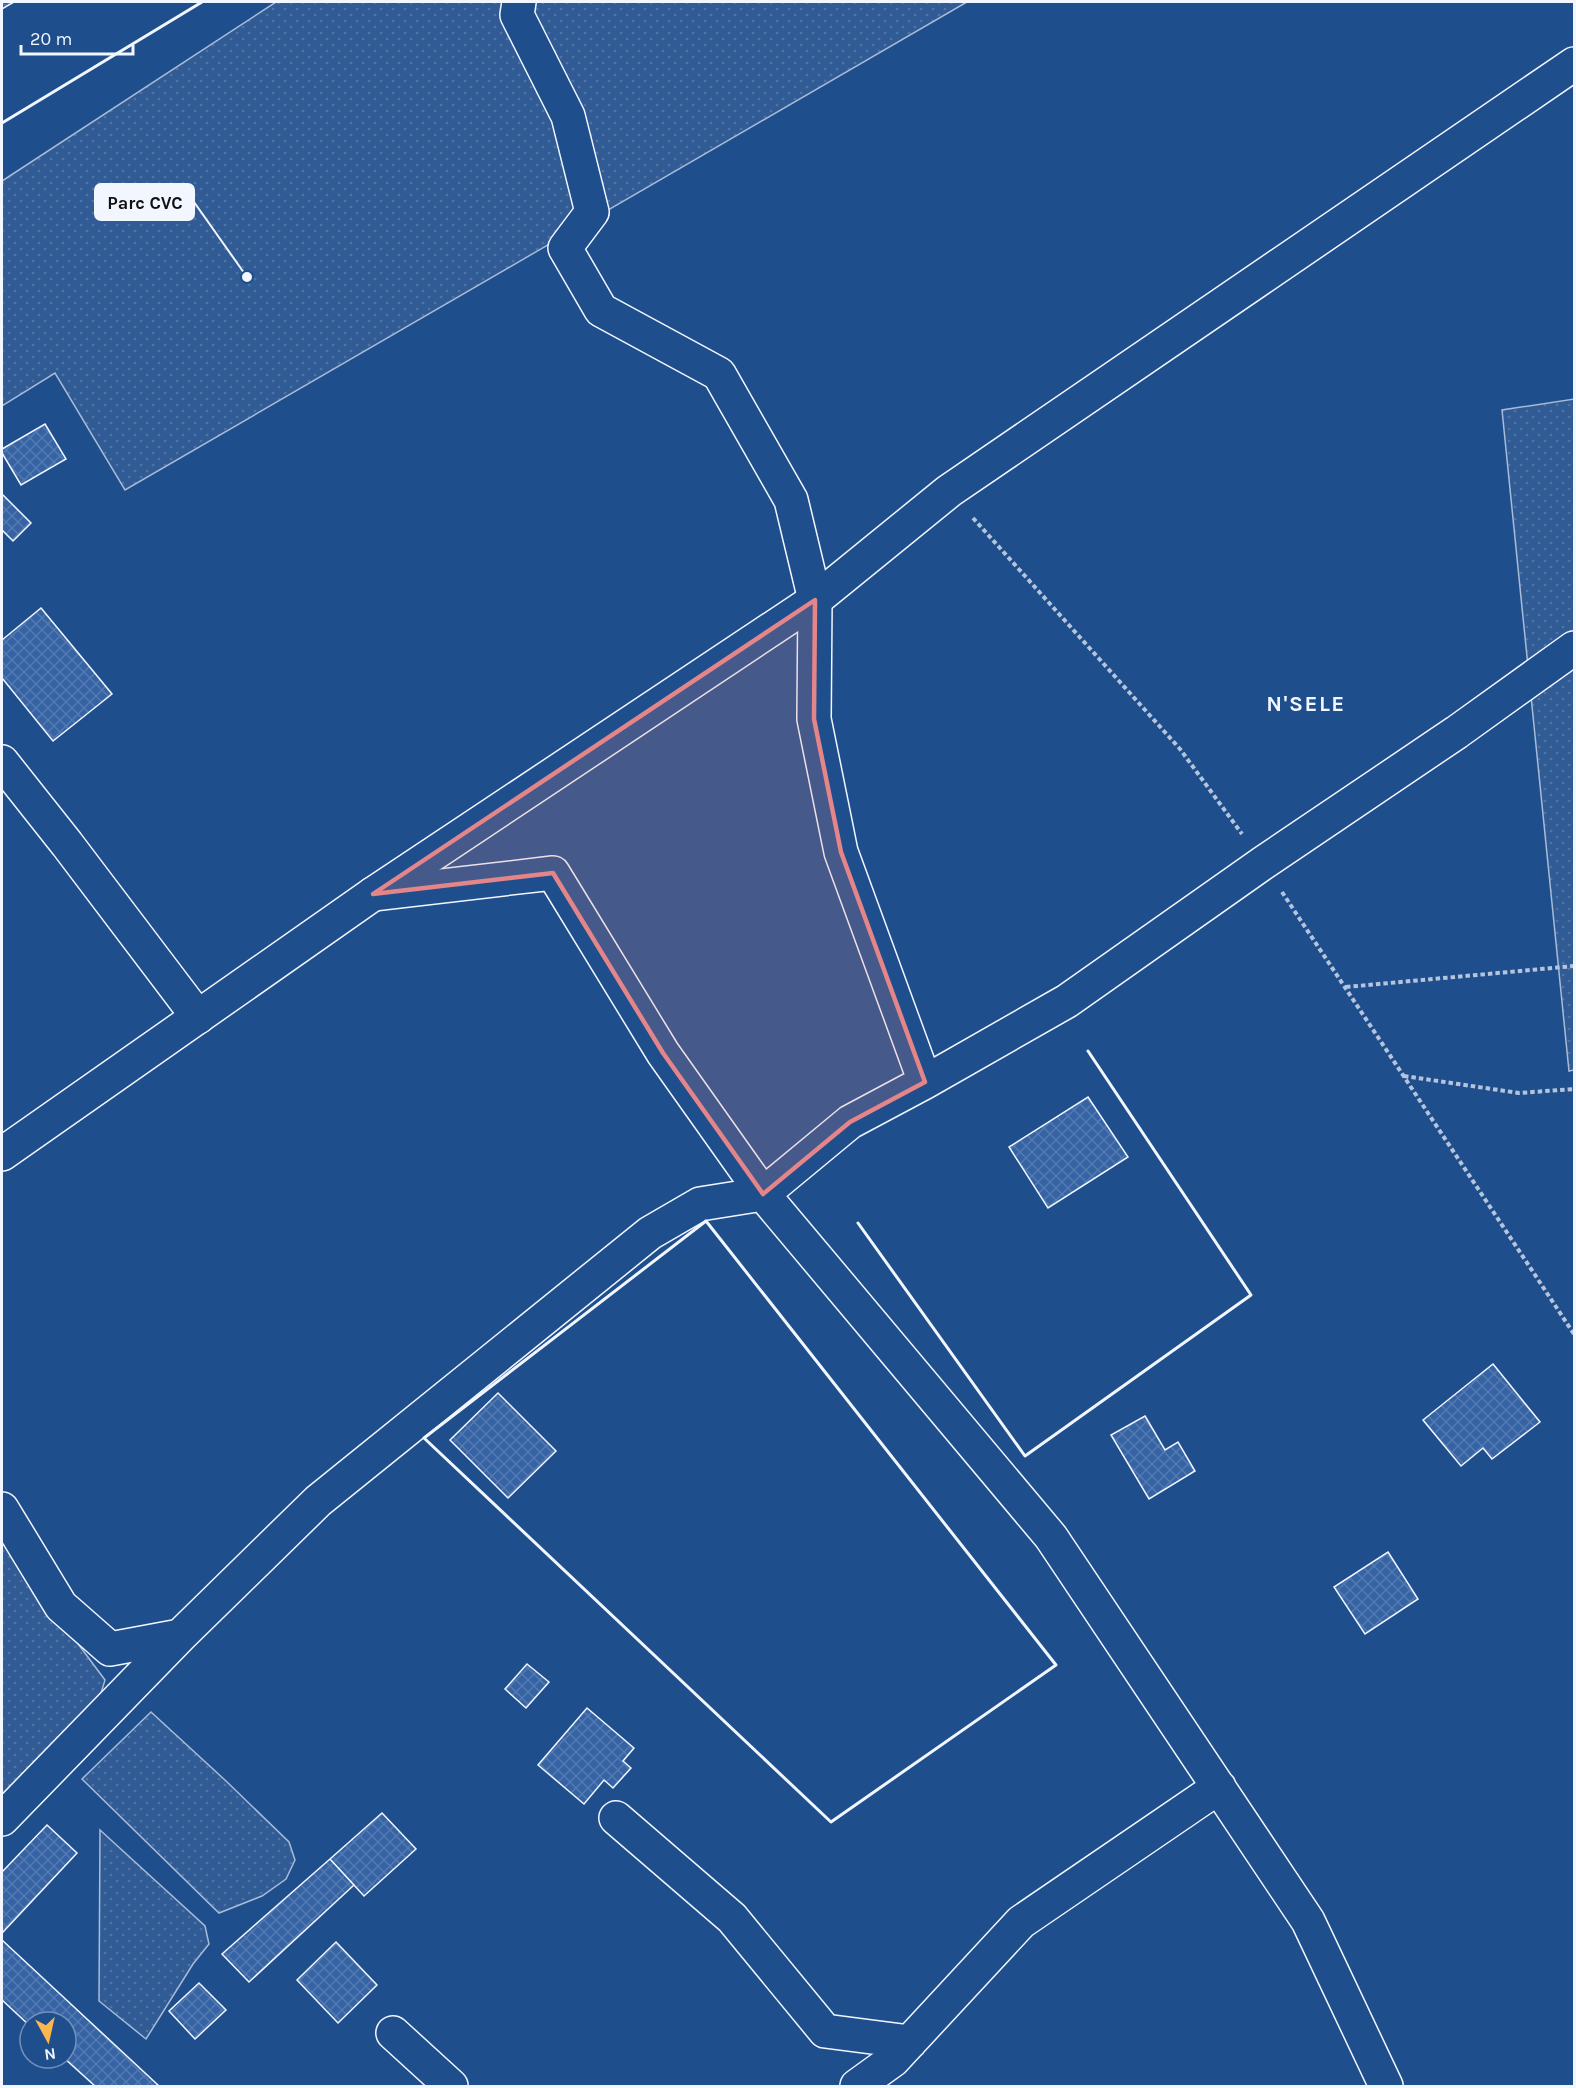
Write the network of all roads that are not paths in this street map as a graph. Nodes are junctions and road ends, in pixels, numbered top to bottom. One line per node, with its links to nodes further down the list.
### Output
1 (519, 2): 3 (street)
2 (1575, 64): 3 (street)
3 (815, 600): 6 (street); 8 (street)
4 (1575, 648): 8 (street)
5 (2, 762): 7 (street)
6 (373, 894): 7 (street); 10 (street)
7 (198, 1017): 9 (street)
8 (925, 1082): 10 (street)
9 (2, 1154)
10 (763, 1194): 12 (street); 13 (street)
11 (2, 1509): 12 (street)
12 (180, 1636): 15 (street)
13 (1219, 1787): 17 (street); 20 (street)
14 (616, 1818): 17 (street)
15 (2, 1819)
16 (393, 2033): 18 (street)
17 (910, 2042): 19 (street)
18 (451, 2086)
19 (857, 2086)
20 (1386, 2086)

